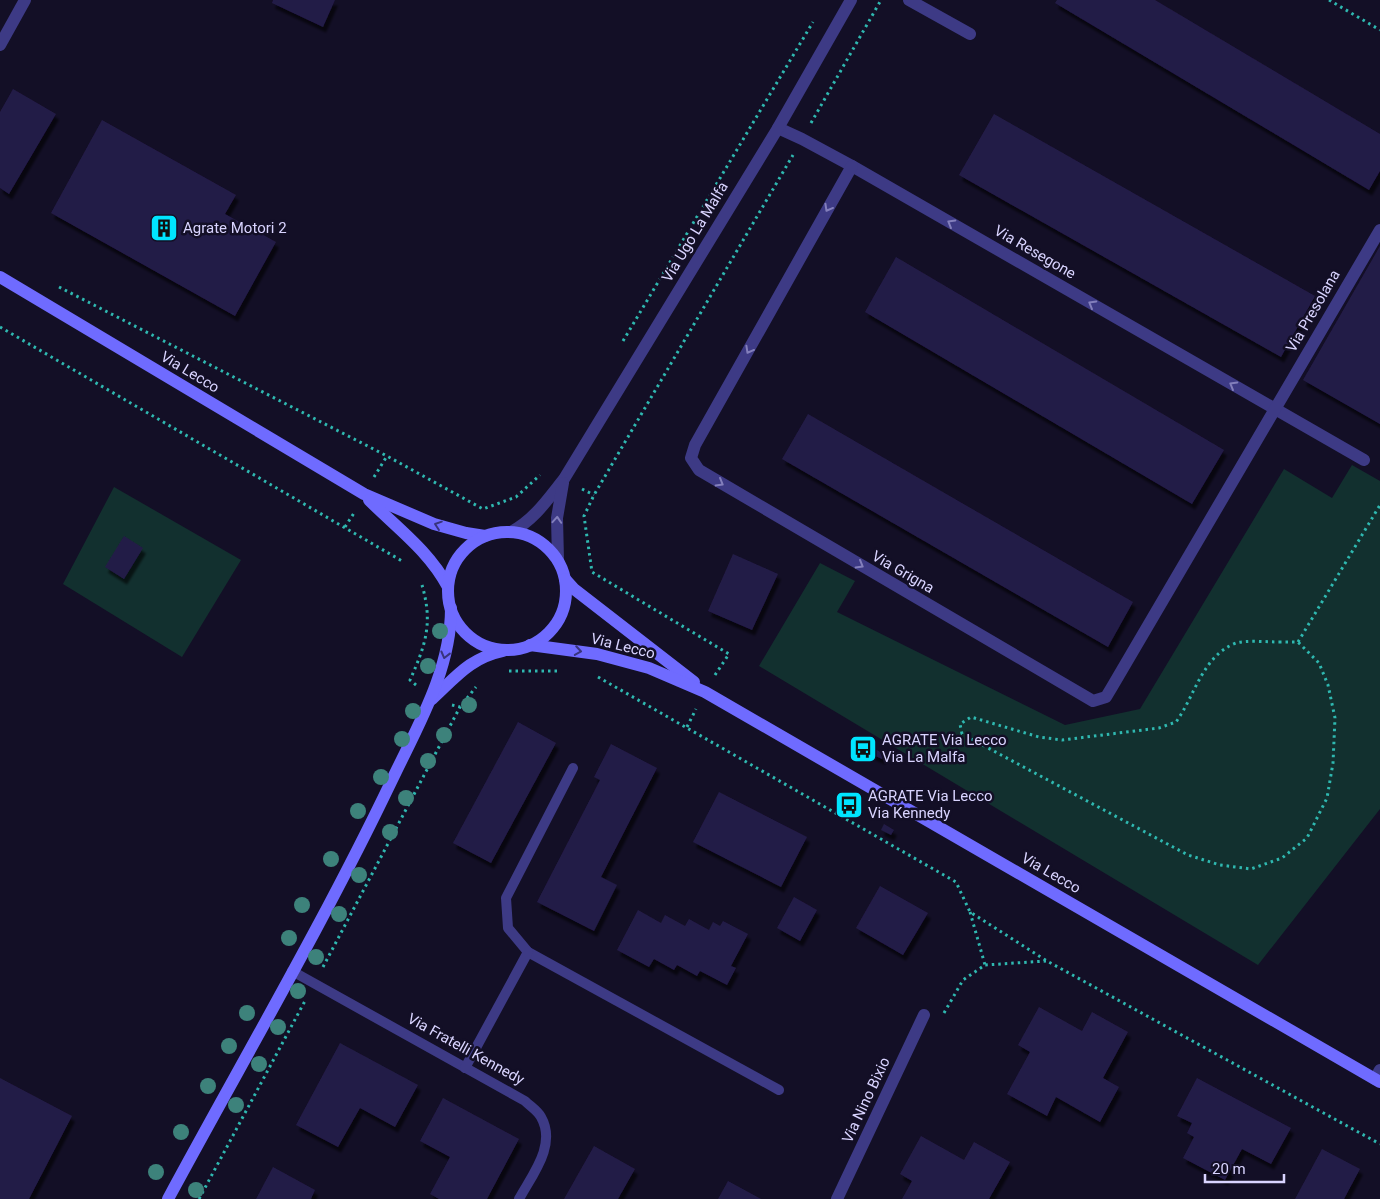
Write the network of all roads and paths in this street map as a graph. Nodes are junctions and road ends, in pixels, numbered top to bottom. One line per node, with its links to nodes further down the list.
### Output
1 (25, 0): 9 (street)
2 (851, 0): 10 (street, Via Ugo La Malfa)
3 (881, 0): 11 (path)
4 (909, 0): 8 (street)
5 (1329, 0): 7 (path)
6 (816, 17): 17 (path)
7 (1380, 30)
8 (970, 34)
9 (0, 45)
10 (778, 128): 11 (street, Via Resegone); 20 (street, Via Ugo La Malfa)
11 (802, 138): 12 (street, Via Resegone); 22 (path)
12 (852, 166): 18 (street, Via Resegone, one-way to 12); 18 (street, Via Grigna, one-way to 18)
13 (1380, 230): 18 (street, Via Presolana)
14 (0, 277): 21 (street, Via Lecco)
15 (50, 284): 20 (path)
16 (0, 327): 27 (path)
17 (622, 341)
18 (1275, 409): 19 (street, Via Resegone)
19 (1364, 460)
20 (564, 480): 22 (path); 24 (street, Via Ugo La Malfa); 26 (street, Via Ugo La Malfa, one-way to 20)
21 (364, 494): 25 (street, Via Lecco, one-way to 21); 30 (street, Via Lecco)
22 (594, 495): 39 (path)
23 (1380, 505): 32 (path)
24 (511, 532): 25 (street, Via Lecco); 26 (street, Via Lecco)
25 (485, 536): 30 (street, Via Lecco)
26 (558, 560): 28 (street, Via Lecco)
27 (408, 564)
28 (565, 579): 33 (street, Via Lecco); 39 (street, Via Lecco)
29 (422, 583): 40 (path)
30 (448, 587): 31 (street, Via Lecco)
31 (451, 608): 34 (street, Via Lecco); 40 (street, one-way to 40)
32 (1298, 642): 32 (path)
33 (530, 645): 34 (street, Via Lecco); 39 (street, Via Lecco, one-way to 39)
34 (508, 650): 40 (street)
35 (559, 670): 36 (path)
36 (505, 671)
37 (592, 675): 43 (path)
38 (477, 686): 41 (path)
39 (705, 692): 51 (street, Via Lecco)
40 (430, 700): 41 (path); 47 (street)
41 (460, 707): 48 (path)
42 (573, 768): 44 (lane)
43 (970, 912): 45 (path); 46 (path)
44 (528, 952): 50 (lane); 52 (lane)
45 (1047, 961): 46 (path); 53 (path)
46 (984, 964): 49 (path)
47 (292, 971): 48 (lane, Via Fratelli Kennedy); 54 (street)
48 (314, 983): 50 (lane, Via Fratelli Kennedy); 55 (path)
49 (924, 1015): 57 (street, Via Nino Bixio)
50 (464, 1068): 56 (lane, Via Fratelli Kennedy)
51 (1378, 1077)
52 (779, 1090)
53 (1380, 1144)
54 (168, 1199)
55 (199, 1199)
56 (519, 1199)
57 (837, 1199)

